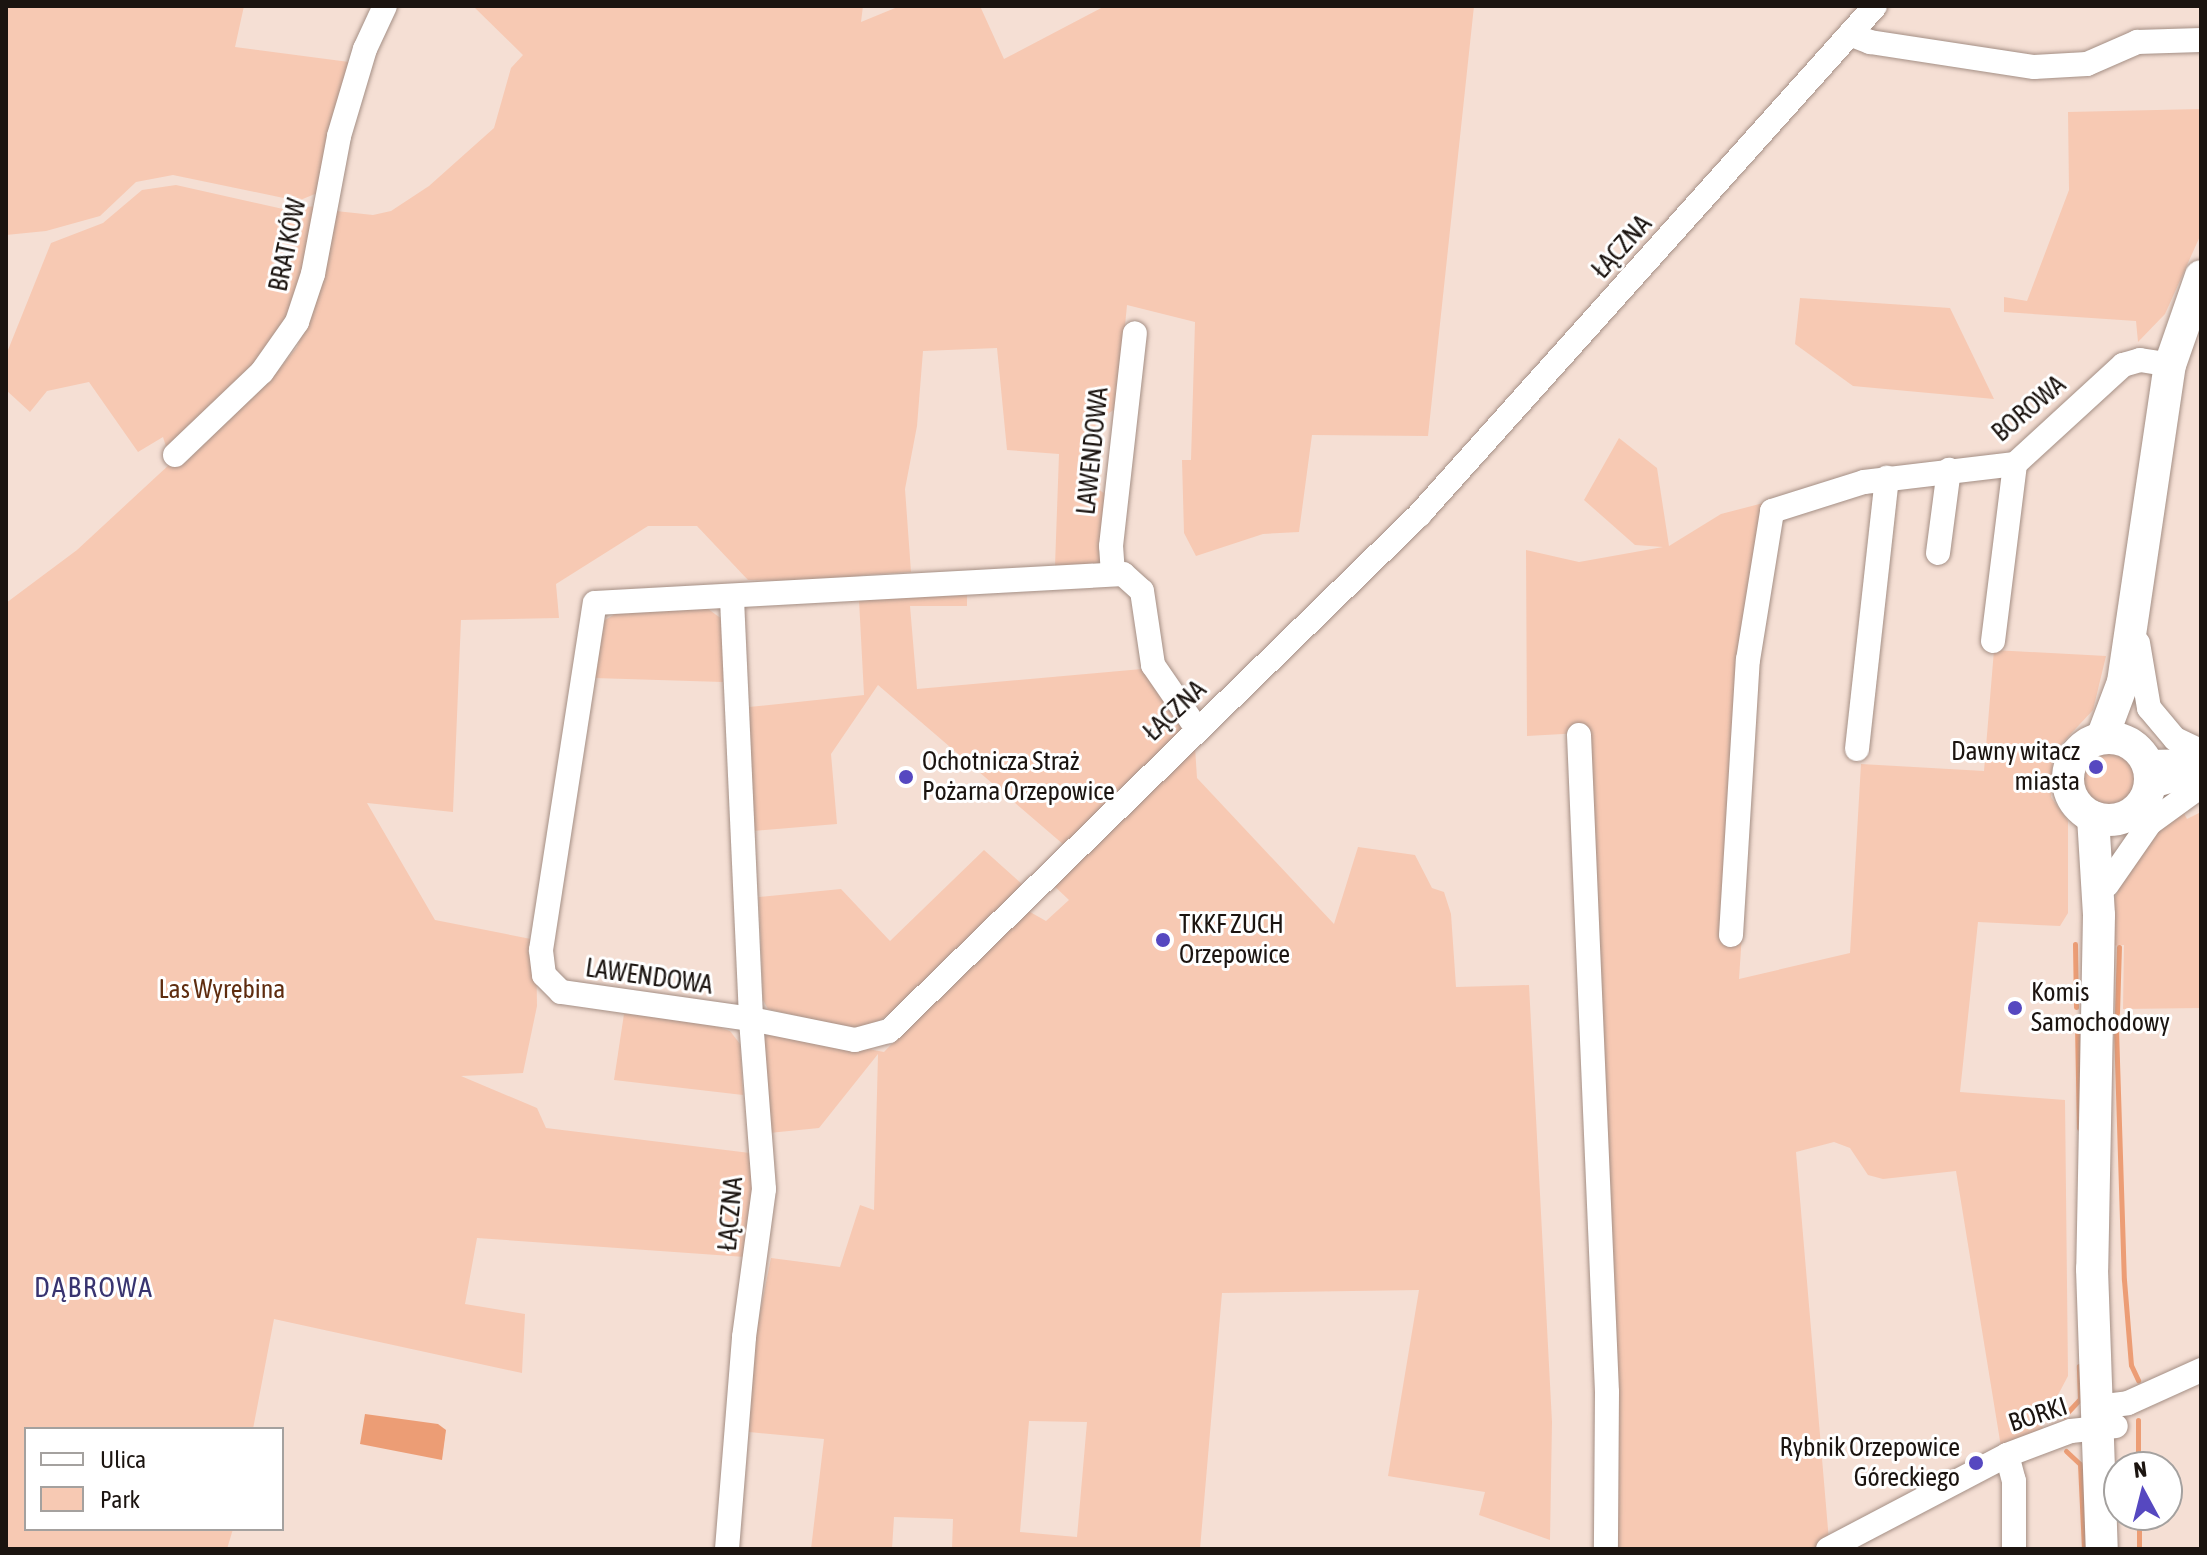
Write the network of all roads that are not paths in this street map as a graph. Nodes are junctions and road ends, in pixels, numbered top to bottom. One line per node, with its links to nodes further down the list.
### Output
1 (385, 6): 8 (street, BRATKÓW)
2 (1875, 6): 3 (street, ŁĄCZNA)
3 (1850, 34): 4 (street); 17 (street, ŁĄCZNA)
4 (2201, 40)
5 (2201, 276): 7 (main road)
6 (1135, 333): 13 (street, LAWENDOWA)
7 (2170, 365): 9 (street, BOROWA); 15 (main road)
8 (175, 455)
9 (2015, 464): 10 (street, BOROWA); 16 (street)
10 (1949, 470): 11 (street, BOROWA); 12 (street)
11 (1876, 480): 19 (street); 27 (street, BOROWA)
12 (1938, 553)
13 (1113, 574): 14 (street, LAWENDOWA); 17 (street)
14 (732, 599): 28 (street, LAWENDOWA); 28 (street, LAWENDOWA)
15 (2133, 608): 20 (street); 21 (main road)
16 (1993, 641)
17 (1197, 729): 28 (street, ŁĄCZNA)
18 (1579, 735): 33 (street)
19 (1857, 749)
20 (2201, 751)
21 (2132, 758): 22 (street); 23 (street); 25 (main road); 25 (main road)
22 (2201, 761)
23 (2201, 772)
24 (2201, 786): 26 (street)
25 (2107, 818): 26 (main road)
26 (2103, 900): 30 (main road)
27 (1731, 935)
28 (751, 1019): 32 (street, ŁĄCZNA)
29 (2201, 1370): 30 (street, BORKI)
30 (2106, 1416): 31 (street, BORKI); 36 (main road); 37 (main road)
31 (2007, 1455): 34 (street, BORKI); 35 (street)
32 (727, 1549)
33 (1606, 1549)
34 (1828, 1549)
35 (2014, 1549)
36 (2102, 1549)
37 (2120, 1549)

